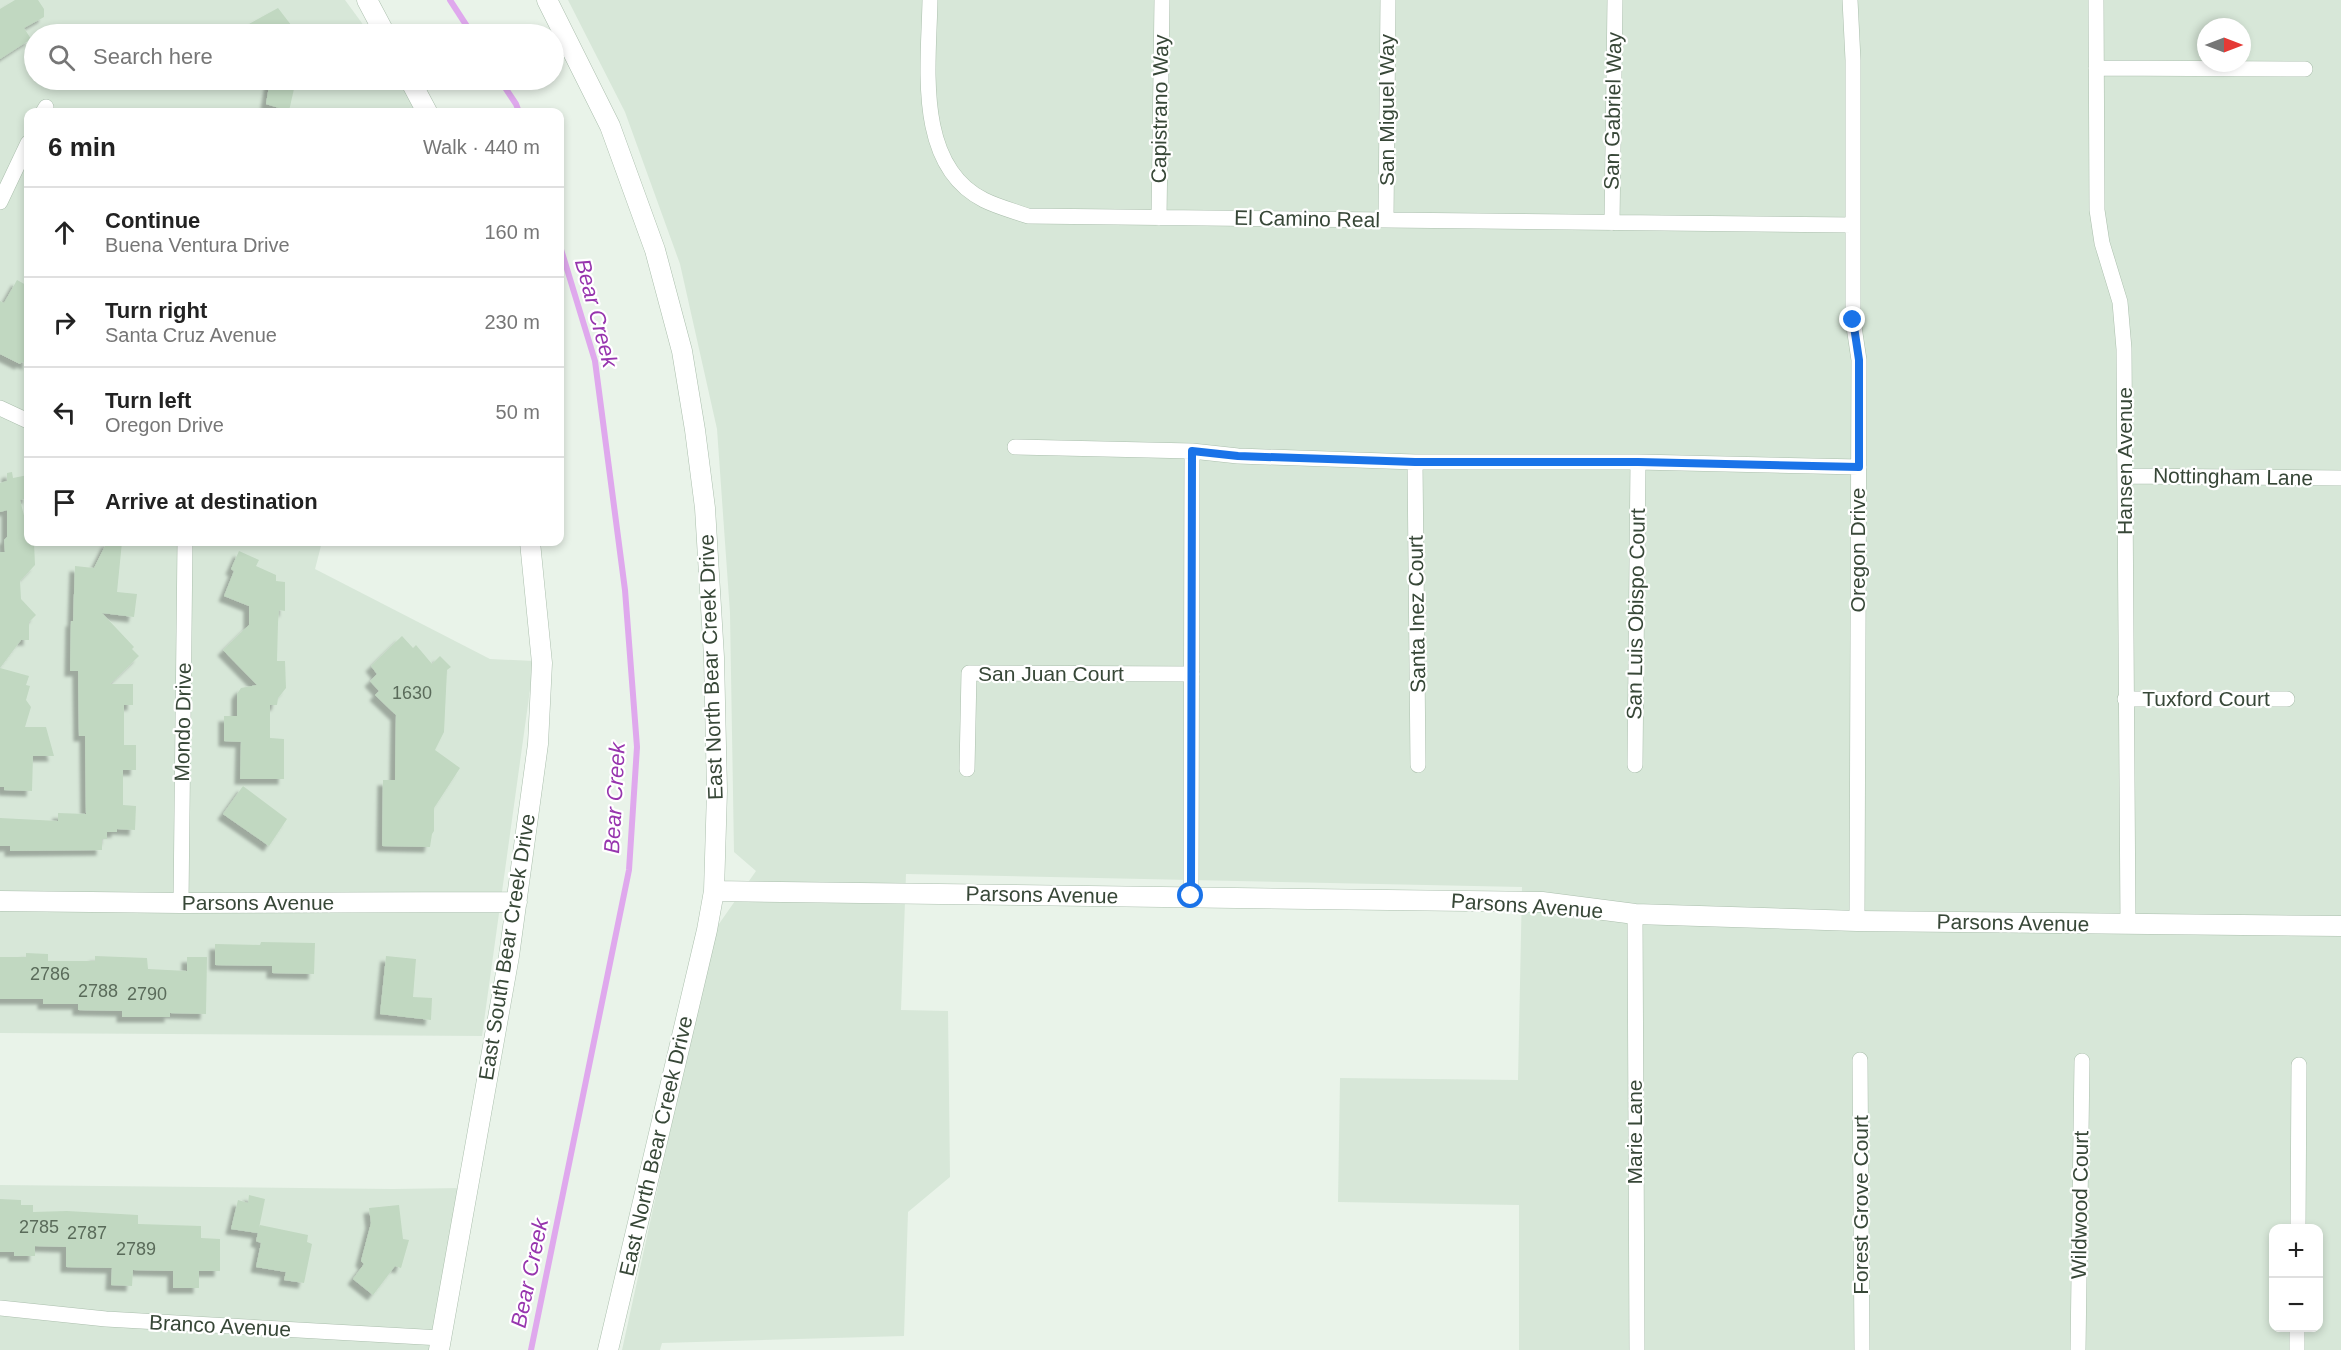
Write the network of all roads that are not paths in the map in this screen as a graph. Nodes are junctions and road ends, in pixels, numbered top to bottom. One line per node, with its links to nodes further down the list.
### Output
1 (367, 0): 9 (street)
2 (547, 0): 10 (street, East North Bear Creek Drive)
3 (930, 0): 18 (street, El Camino Real)
4 (1162, 0): 18 (street, Capistrano Way)
5 (1388, 0): 19 (street, San Miguel Way)
6 (1615, 0): 20 (street, San Gabriel Way)
7 (1850, 0): 21 (street, Oregon Drive)
8 (2096, 0): 12 (street, Hansen Avenue)
9 (380, 24)
10 (559, 24)
11 (564, 34): 39 (street, East North Bear Creek Drive)
12 (2096, 68): 13 (street); 29 (street, Hansen Avenue)
13 (2305, 69)
14 (416, 90): 15 (street)
15 (426, 108)
16 (24, 151): 17 (street)
17 (0, 202)
18 (1159, 218): 19 (street, El Camino Real)
19 (1386, 220): 20 (street, El Camino Real)
20 (1612, 223): 21 (street, El Camino Real)
21 (1853, 225): 28 (street, Oregon Drive)
22 (0, 408): 23 (street)
23 (24, 419)
24 (1015, 447): 25 (street)
25 (1192, 451): 26 (street); 33 (street)
26 (1415, 462): 27 (street); 36 (street, Santa Inez Court)
27 (1638, 462): 28 (street); 37 (street, San Luis Obispo Court)
28 (1859, 467): 45 (street, Oregon Drive)
29 (2125, 476): 30 (street, Nottingham Lane); 34 (street, Hansen Avenue)
30 (2341, 478)
31 (185, 546): 43 (street, Mondo Drive)
32 (530, 546): 42 (street, East South Bear Creek Drive)
33 (1192, 674): 38 (street, San Juan Court); 40 (street)
34 (2125, 699): 35 (street, Tuxford Court); 46 (street, Hansen Avenue)
35 (2287, 699)
36 (1418, 765)
37 (1635, 765)
38 (967, 769)
39 (714, 891): 40 (street, Parsons Avenue); 55 (street, East North Bear Creek Drive)
40 (1191, 896): 44 (street, Parsons Avenue)
41 (0, 901): 43 (street, Parsons Avenue)
42 (517, 902): 43 (street, Parsons Avenue); 54 (street, East South Bear Creek Drive)
43 (182, 903)
44 (1635, 914): 45 (street, Parsons Avenue); 56 (street, Marie Lane)
45 (1857, 921): 46 (street, Parsons Avenue)
46 (2128, 924): 47 (street, Parsons Avenue)
47 (2341, 926)
48 (1860, 1060): 57 (street, Forest Grove Court)
49 (2082, 1061): 58 (street, Wildwood Court)
50 (2299, 1065): 51 (street)
51 (2298, 1224)
52 (0, 1308): 54 (street, Branco Avenue)
53 (2297, 1332): 59 (street)
54 (440, 1344)
55 (608, 1350)
56 (1637, 1350)
57 (1862, 1350)
58 (2078, 1350)
59 (2297, 1350)

